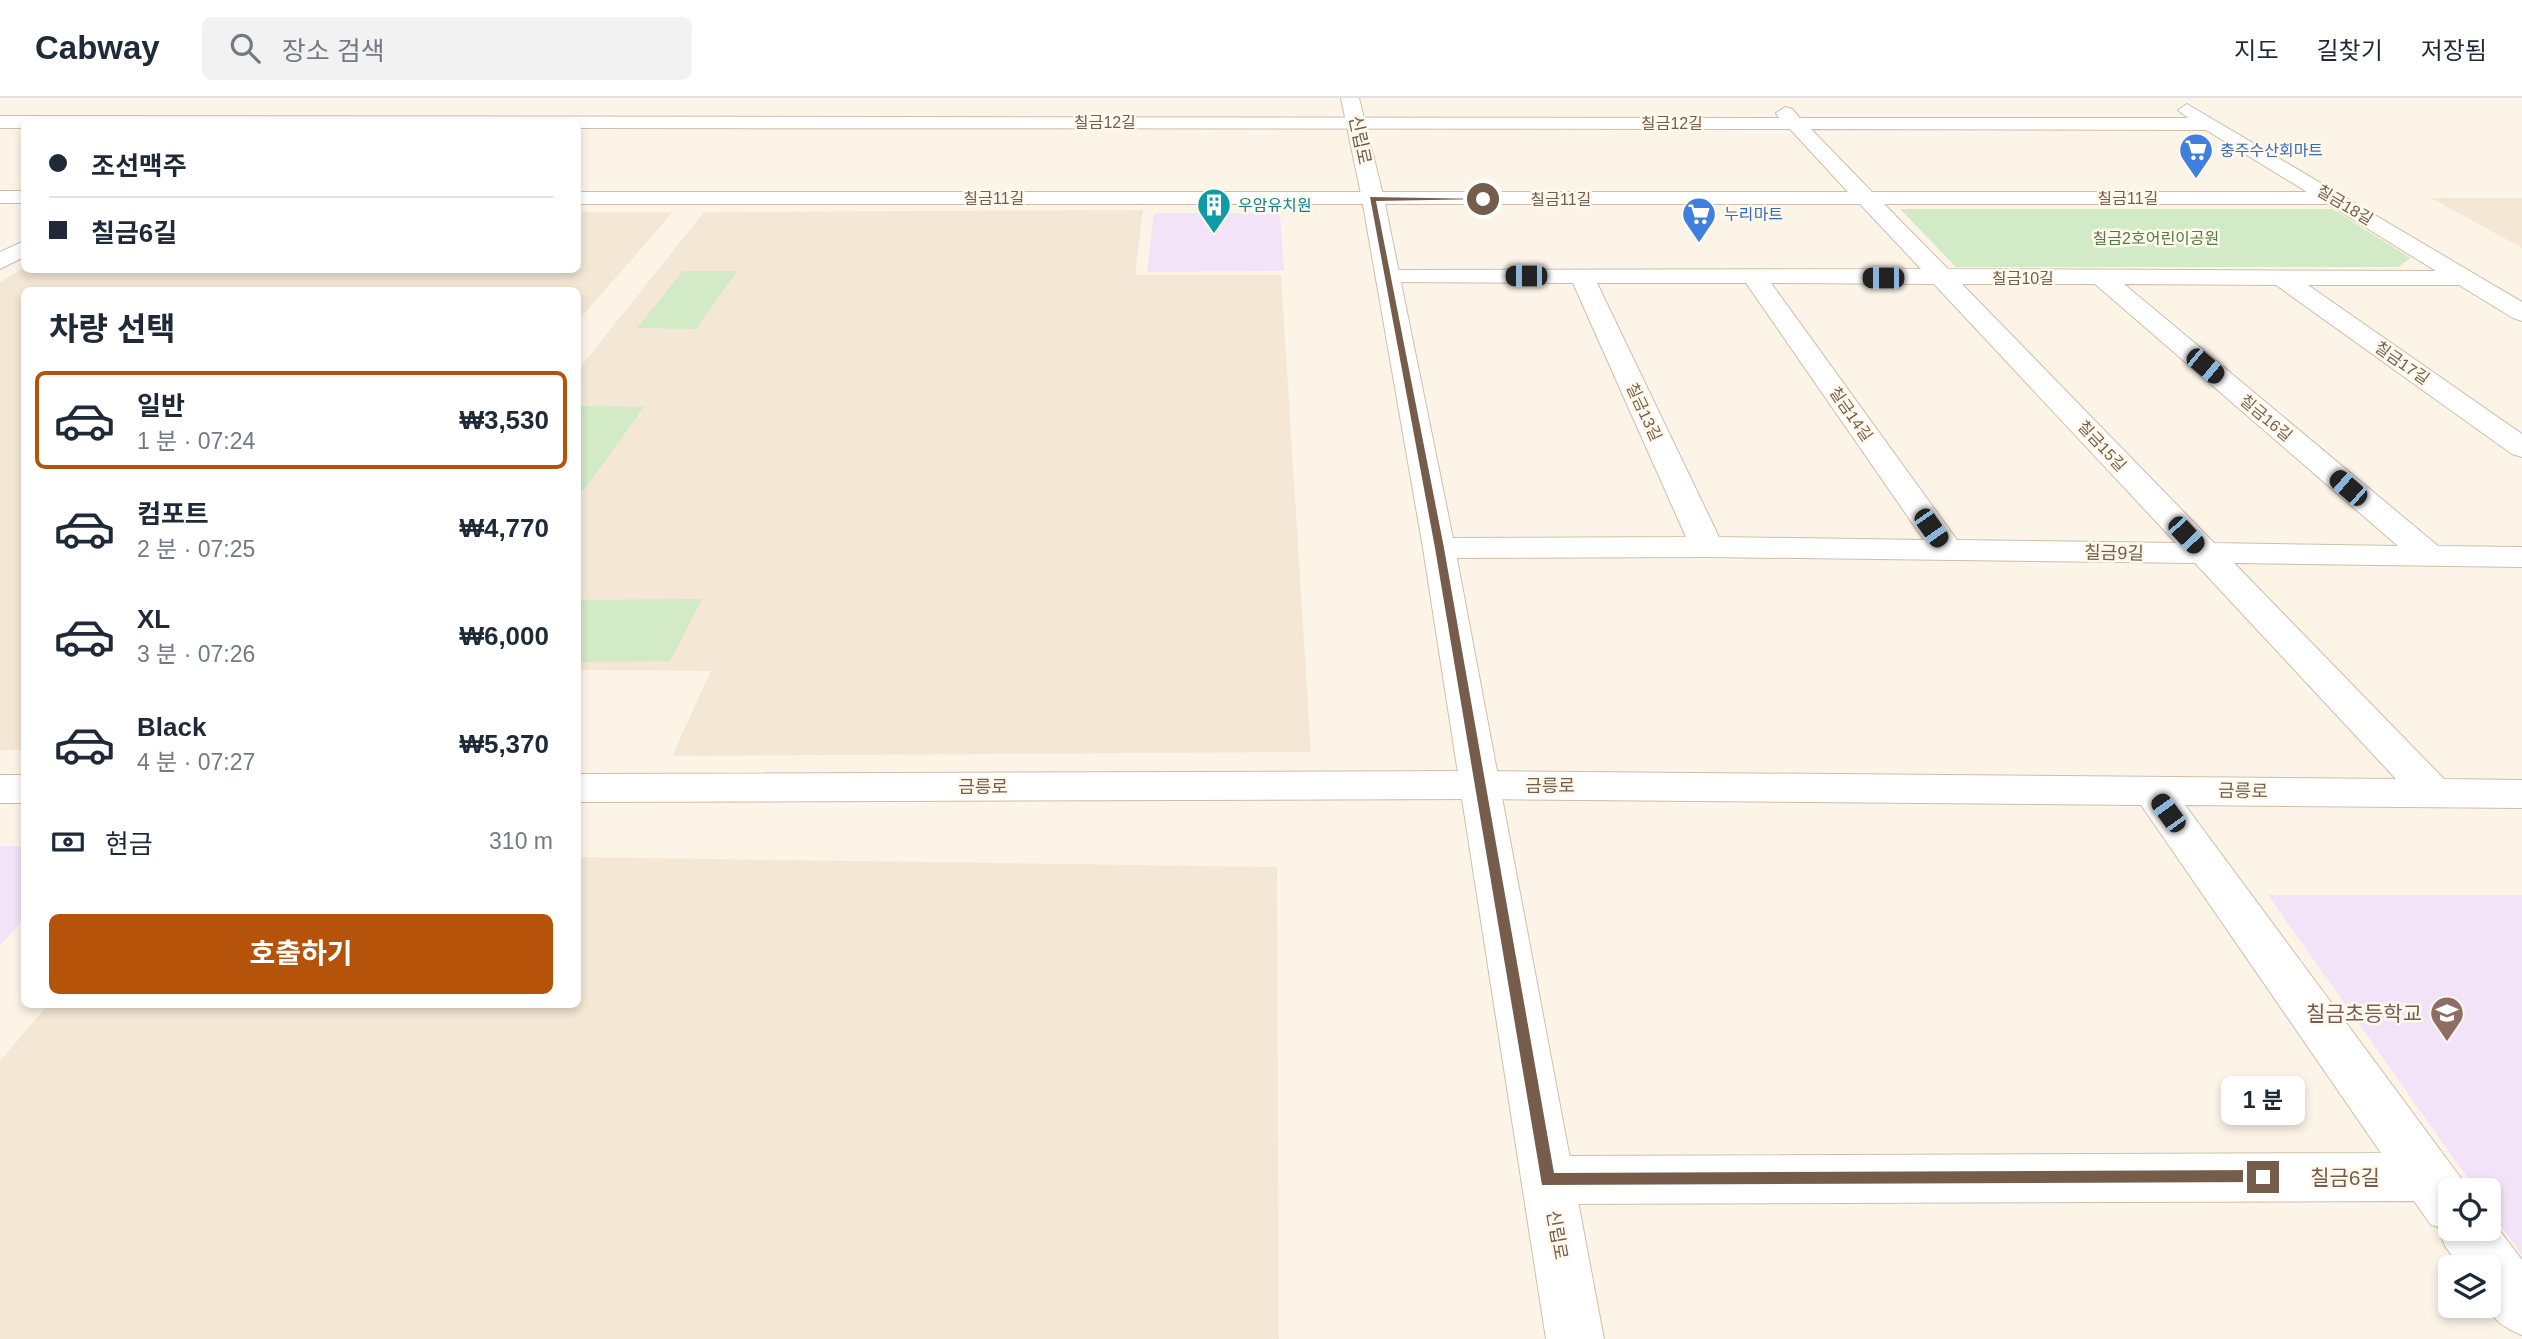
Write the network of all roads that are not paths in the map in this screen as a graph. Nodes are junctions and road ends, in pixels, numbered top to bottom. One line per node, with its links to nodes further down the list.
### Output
1 (1770, 98): 9 (street, 칠금15길)
2 (2168, 98): 10 (street, 칠금18길)
3 (278, 104): 5 (street)
4 (1353, 110): 6 (street, 칠금12길); 9 (street, 칠금12길); 16 (street, 신립로)
5 (250, 119)
6 (521, 119)
7 (0, 122): 8 (street, 칠금12길)
8 (21, 122)
9 (1794, 123): 10 (street, 칠금12길); 14 (street, 칠금15길)
10 (2210, 124): 15 (street, 칠금18길)
11 (0, 197): 12 (street)
12 (21, 197)
13 (581, 198): 16 (street, 칠금11길)
14 (1868, 198): 15 (street, 칠금11길); 16 (street, 칠금11길); 22 (street, 칠금15길)
15 (2334, 198): 25 (street, 칠금18길)
16 (1373, 199): 19 (street, 신립로)
17 (21, 250): 18 (street)
18 (0, 262)
19 (1387, 275): 20 (street, 칠금10길); 28 (street, 신립로)
20 (1582, 276): 21 (street, 칠금10길); 29 (street, 칠금13길)
21 (1754, 277): 22 (street, 칠금10길); 30 (street, 칠금14길)
22 (1943, 278): 23 (street, 칠금10길); 31 (street, 칠금15길)
23 (2102, 278): 24 (street, 칠금10길); 32 (street, 칠금16길)
24 (2282, 278): 25 (street, 칠금10길); 27 (street, 칠금17길)
25 (2464, 278): 26 (street, 칠금18길)
26 (2522, 313)
27 (2522, 448)
28 (1439, 548): 29 (street, 칠금9길); 34 (street, 신립로)
29 (1707, 548): 30 (street, 칠금9길)
30 (1948, 551): 31 (street, 칠금9길)
31 (2205, 555): 32 (street, 칠금9길); 39 (street, 칠금15길)
32 (2431, 557): 33 (street, 칠금9길)
33 (2522, 557)
34 (1479, 785): 35 (street, 금릉로); 38 (street, 금릉로); 41 (street, 신립로)
35 (581, 788)
36 (0, 789): 37 (street)
37 (21, 789)
38 (2152, 790): 39 (street, 금릉로); 42 (street, 칠금6길)
39 (2434, 793): 40 (street, 금릉로)
40 (2522, 794)
41 (1548, 1180): 43 (street, 칠금6길); 46 (street, 신립로)
42 (2438, 1191)
43 (2438, 1192)
44 (2474, 1241): 45 (street)
45 (2522, 1307)
46 (1575, 1339)

